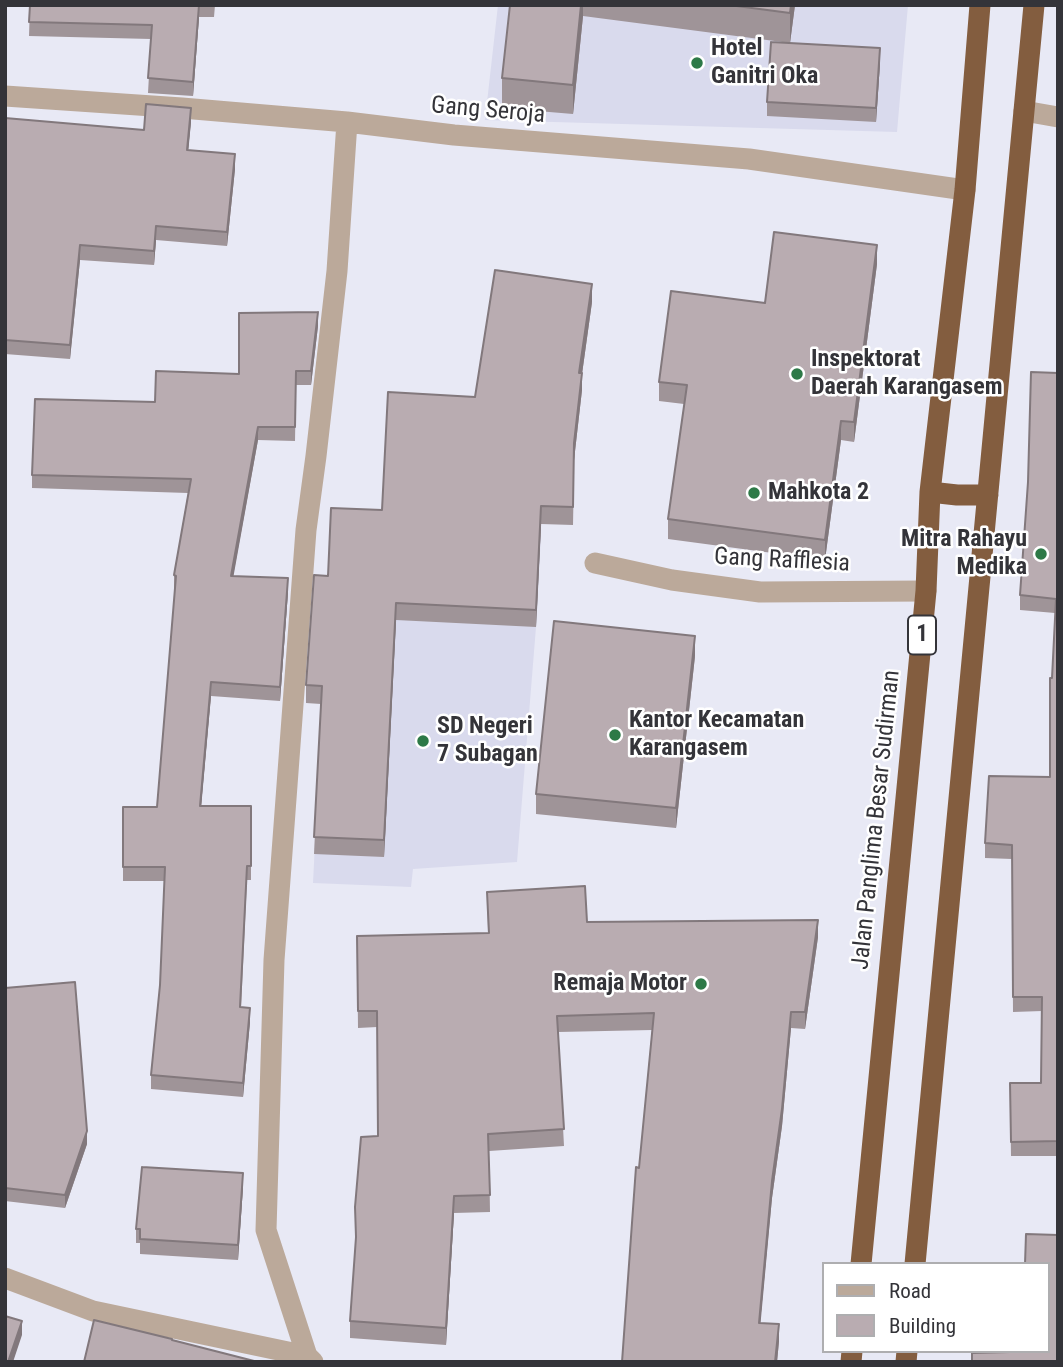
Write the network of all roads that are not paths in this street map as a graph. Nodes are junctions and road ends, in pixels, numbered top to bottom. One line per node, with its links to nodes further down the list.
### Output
1 (980, 5): 7 (highway, Jalan Panglima Besar Sudirman / 1)
2 (1034, 5): 4 (highway, 1)
3 (5, 96): 6 (street, Gang Seroja)
4 (1024, 111): 5 (street); 9 (highway, 1)
5 (1058, 117)
6 (347, 122): 7 (street, Gang Seroja); 15 (street)
7 (965, 190): 8 (highway, Jalan Panglima Besar Sudirman / 1)
8 (930, 492): 9 (highway); 11 (highway, Jalan Panglima Besar Sudirman / 1)
9 (988, 495): 13 (highway, 1)
10 (595, 563): 11 (street, Gang Rafflesia)
11 (926, 591): 12 (highway, Jalan Panglima Besar Sudirman / 1)
12 (861, 1262)
13 (915, 1262)
14 (5, 1278): 15 (street)
15 (310, 1359)

